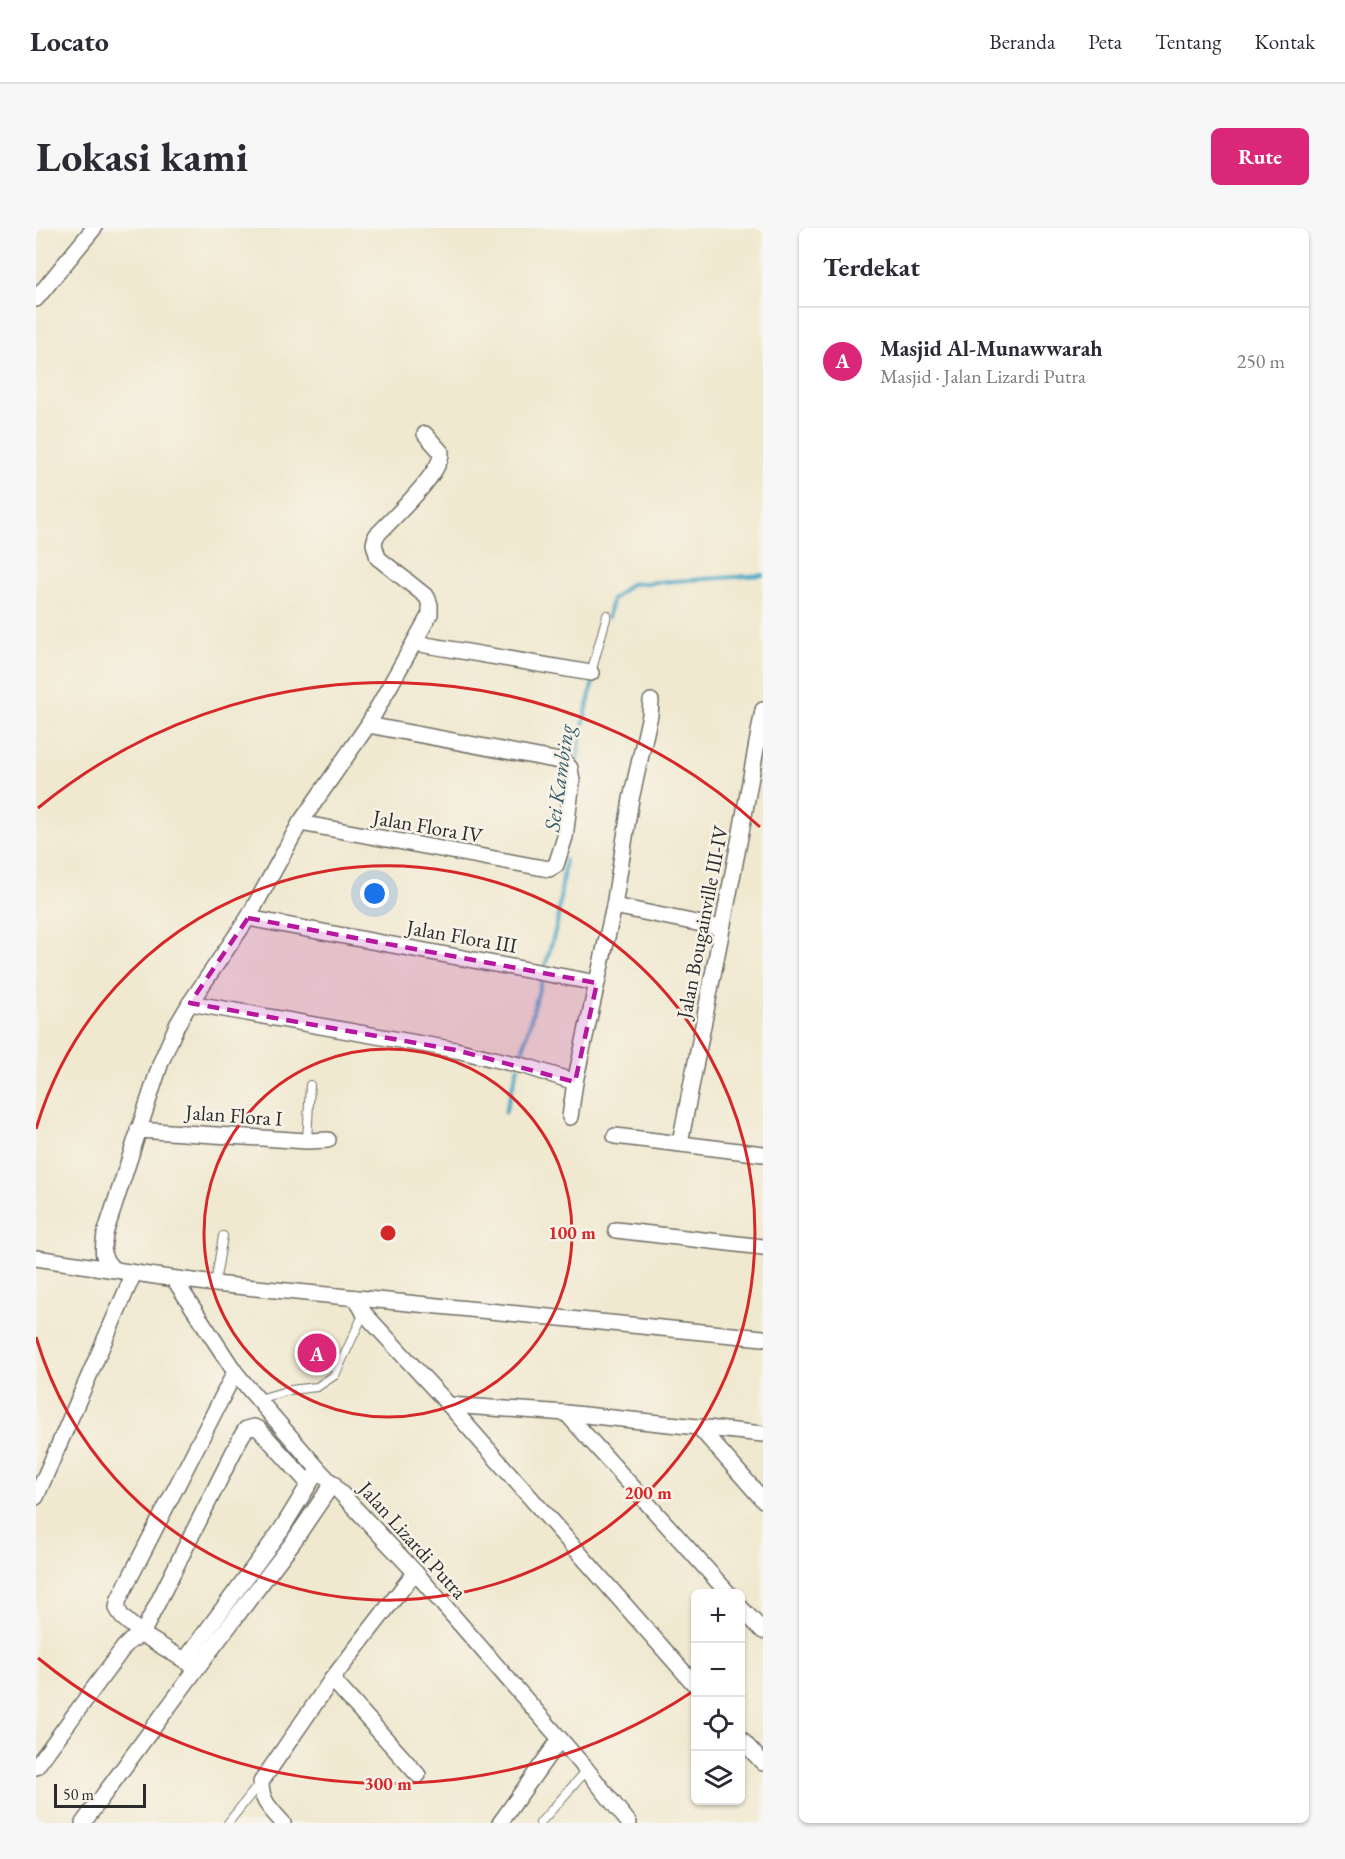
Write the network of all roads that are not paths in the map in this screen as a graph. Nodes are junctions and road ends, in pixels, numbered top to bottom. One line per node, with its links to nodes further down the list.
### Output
1 (94, 228): 2 (street)
2 (36, 299)
3 (424, 434): 5 (street)
4 (607, 615): 6 (lane)
5 (414, 643): 6 (street); 9 (street)
6 (591, 673)
7 (651, 701): 11 (street)
8 (763, 710): 13 (street, Jalan Bougainville III-IV)
9 (368, 725): 10 (street); 10 (street, Jalan Flora IV)
10 (300, 824): 12 (street)
11 (614, 906): 13 (street); 14 (street)
12 (248, 918): 14 (street, Jalan Flora III); 15 (street)
13 (721, 928): 23 (street, Jalan Bougainville III-IV)
14 (597, 983): 16 (street)
15 (190, 1003): 16 (street); 19 (street)
16 (575, 1082): 18 (street)
17 (310, 1085): 22 (lane)
18 (570, 1117)
19 (138, 1130): 22 (street, Jalan Flora I); 29 (street)
20 (615, 1136): 23 (street)
21 (328, 1140): 22 (street, Jalan Flora I)
22 (307, 1141)
23 (680, 1143): 24 (street)
24 (763, 1154)
25 (616, 1230): 27 (street)
26 (223, 1236): 32 (lane)
27 (763, 1247)
28 (36, 1258): 29 (street)
29 (114, 1269): 30 (street)
30 (134, 1273): 31 (street); 44 (street)
31 (174, 1279): 32 (street); 36 (street, Jalan Lizardi Putra)
32 (215, 1284): 33 (street)
33 (356, 1298): 34 (street); 35 (street)
34 (364, 1313): 36 (lane); 37 (street)
35 (763, 1338)
36 (246, 1384): 41 (street, Jalan Lizardi Putra); 51 (street)
37 (449, 1405): 38 (street); 55 (street)
38 (566, 1413): 39 (street); 49 (street)
39 (699, 1427): 40 (street); 45 (street)
40 (763, 1434)
41 (319, 1470): 42 (street, Jalan Lizardi Putra); 43 (street)
42 (333, 1483): 47 (street); 48 (street, Jalan Lizardi Putra)
43 (309, 1484): 46 (street); 51 (street)
44 (36, 1497)
45 (763, 1500)
46 (281, 1530): 47 (street); 53 (street)
47 (293, 1542): 53 (street)
48 (415, 1572): 54 (street); 56 (street, Jalan Lizardi Putra)
49 (725, 1589)
50 (745, 1612): 52 (street)
51 (132, 1626): 53 (street); 59 (street)
52 (763, 1632)
53 (191, 1664): 63 (street)
54 (332, 1679): 61 (street); 62 (street)
55 (691, 1680)
56 (560, 1740): 60 (street, Jalan Lizardi Putra); 66 (street)
57 (745, 1743): 58 (street)
58 (763, 1763)
59 (36, 1767)
60 (587, 1770): 67 (lane); 68 (street, Jalan Lizardi Putra)
61 (418, 1775)
62 (261, 1782): 64 (lane); 65 (street)
63 (83, 1823)
64 (228, 1823)
65 (283, 1823)
66 (500, 1823)
67 (540, 1823)
68 (629, 1823)

